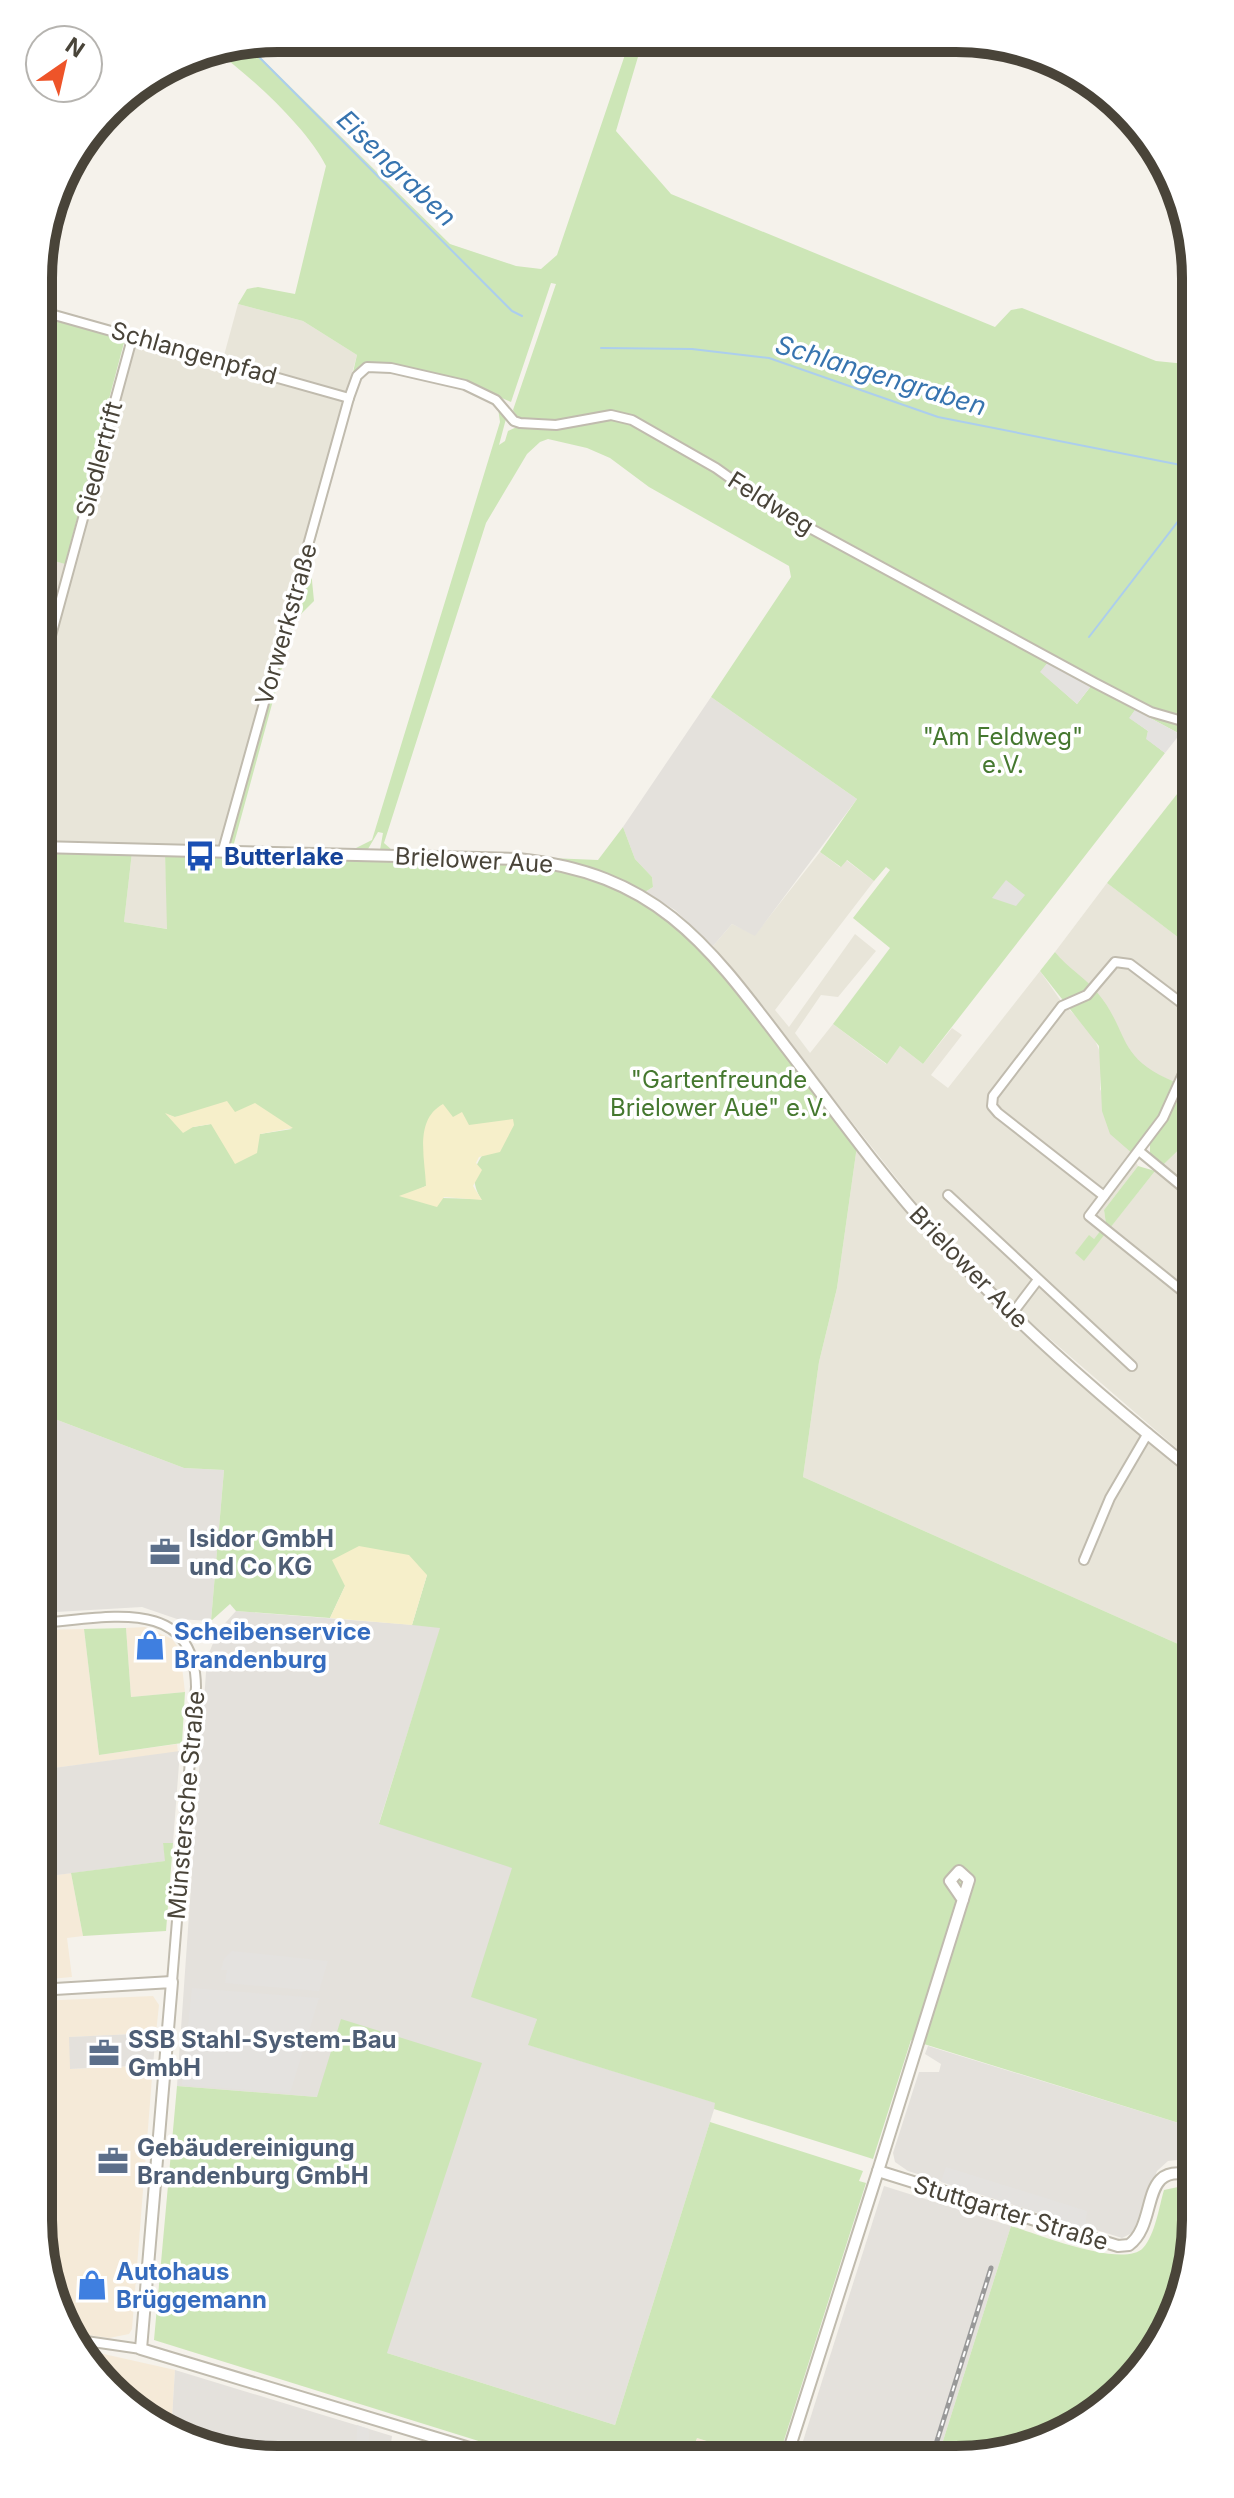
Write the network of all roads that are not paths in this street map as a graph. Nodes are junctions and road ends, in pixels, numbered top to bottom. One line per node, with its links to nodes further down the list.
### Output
1 (52, 314): 2 (street, Schlangenpfad)
2 (133, 335): 3 (street, Schlangenpfad); 4 (street, Siedlertrift)
3 (349, 398): 5 (street, Feldweg); 7 (street, Vorwerkstraße)
4 (52, 632)
5 (1182, 721)
6 (52, 847): 7 (street, Brielower Aue)
7 (223, 850): 16 (street, Brielower Aue)
8 (1182, 1003): 13 (street)
9 (1182, 1079): 10 (street)
10 (1139, 1151): 11 (street); 13 (street)
11 (1182, 1186)
12 (948, 1195): 14 (street)
13 (1104, 1196): 15 (street)
14 (1037, 1281): 16 (street); 17 (street)
15 (1182, 1291)
16 (1012, 1314): 18 (street, Brielower Aue)
17 (1132, 1366)
18 (1148, 1433): 19 (street, Brielower Aue); 20 (street)
19 (1182, 1461)
20 (1084, 1560)
21 (52, 1623): 23 (street, Münstersche Straße)
22 (963, 1900): 25 (street)
23 (172, 1982): 24 (street); 28 (street)
24 (52, 1989)
25 (878, 2171): 26 (street, Stuttgarter Straße); 30 (street)
26 (1182, 2173)
27 (87, 2341): 28 (street)
28 (141, 2349): 29 (street)
29 (463, 2446)
30 (790, 2446)

